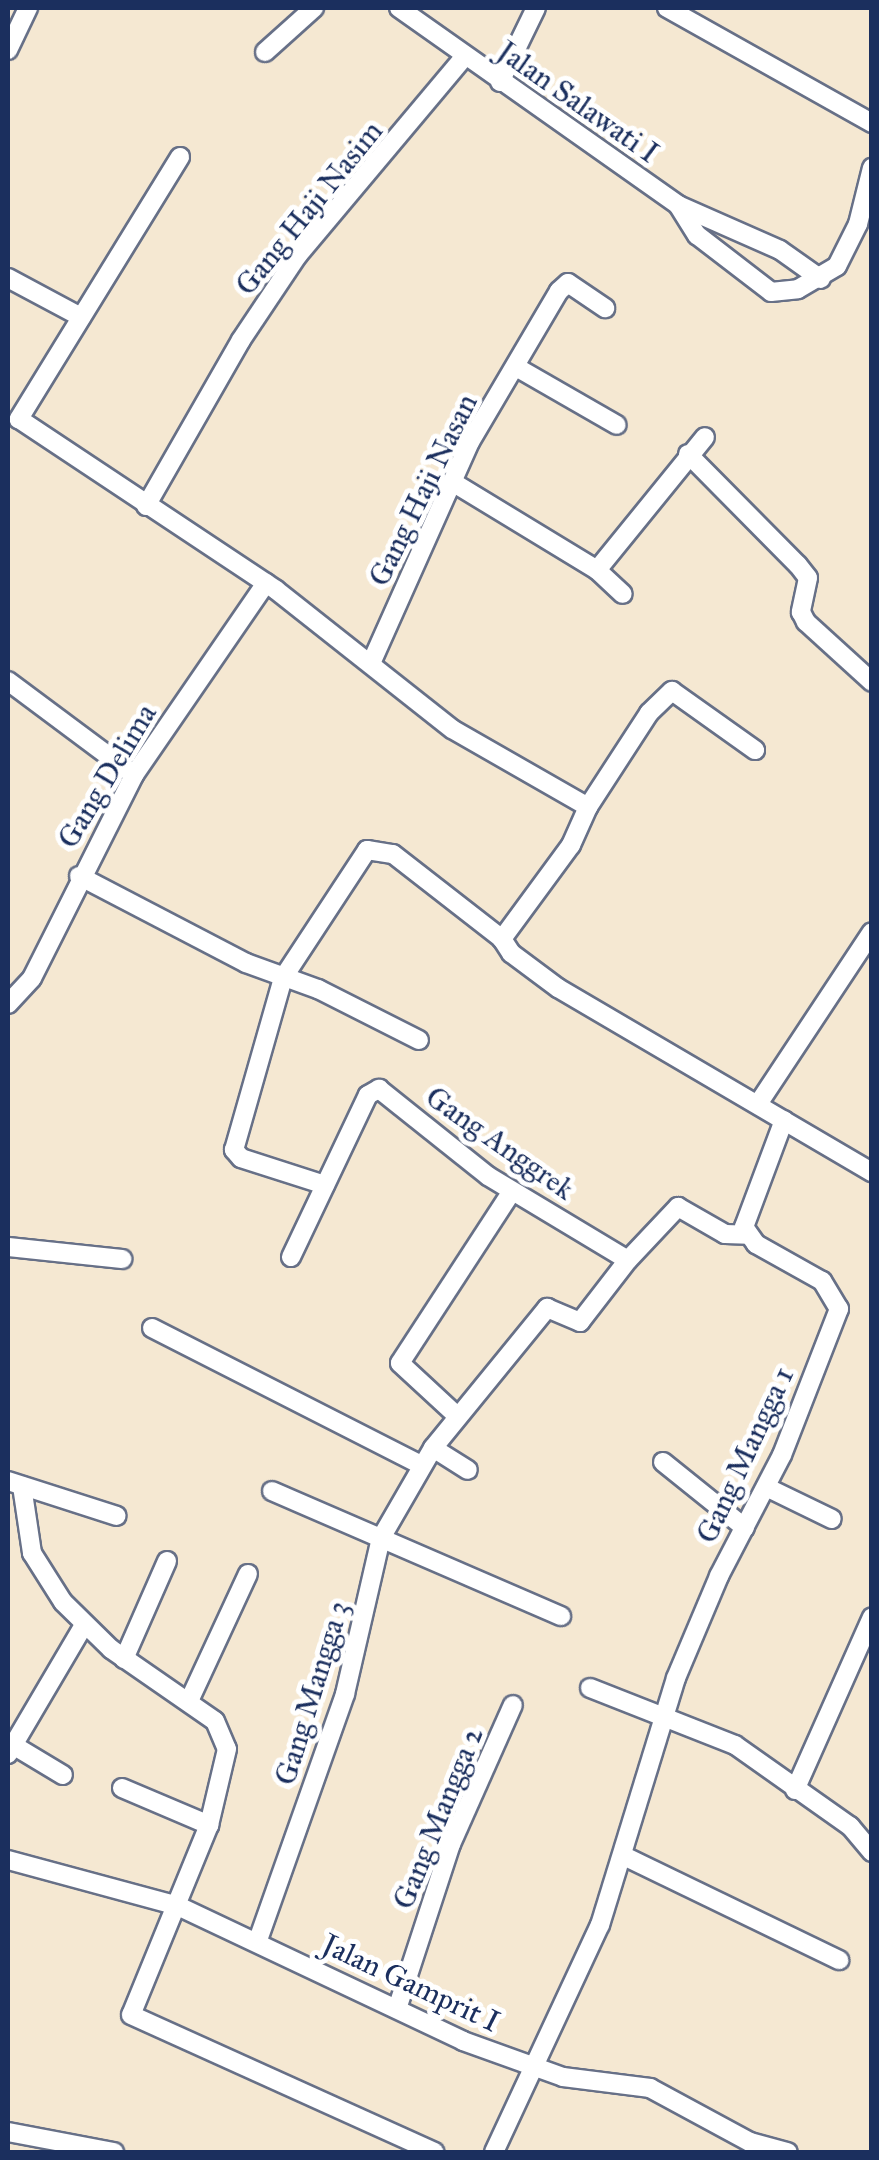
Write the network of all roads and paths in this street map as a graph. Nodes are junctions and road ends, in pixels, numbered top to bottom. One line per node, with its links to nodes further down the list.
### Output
1 (28, 8): 6 (street)
2 (314, 8): 7 (street)
3 (399, 8): 8 (street, Jalan Salawati I)
4 (536, 8): 9 (street)
5 (666, 8): 10 (street)
6 (8, 50)
7 (265, 52)
8 (465, 56): 9 (street, Jalan Salawati I); 26 (street, Gang Haji Nasim)
9 (500, 82): 13 (street, Jalan Salawati I)
10 (872, 123)
11 (180, 157): 18 (street)
12 (872, 168): 14 (street)
13 (678, 205): 16 (street, Jalan Salawati I); 16 (street, Jalan Salawati I)
14 (865, 229): 16 (street)
15 (8, 278): 18 (street)
16 (821, 279)
17 (605, 308): 19 (street, Gang Haji Nasan)
18 (82, 317): 20 (street)
19 (516, 367): 21 (street); 25 (street, Gang Haji Nasan)
20 (19, 419): 22 (street); 26 (street)
21 (617, 425)
22 (8, 436)
23 (705, 437): 24 (street)
24 (688, 454): 27 (street); 32 (street)
25 (454, 483): 27 (street); 30 (street, Gang Haji Nasan)
26 (146, 506): 28 (street)
27 (597, 570): 29 (street)
28 (266, 584): 30 (street); 34 (street, Gang Delima)
29 (623, 594)
30 (372, 660): 35 (street)
31 (8, 681): 34 (street)
32 (872, 682)
33 (755, 750): 35 (street)
34 (134, 776): 36 (street, Gang Delima)
35 (588, 807): 38 (street)
36 (78, 876): 39 (street); 40 (street, Gang Delima)
37 (872, 932): 42 (street)
38 (502, 938): 39 (street); 42 (street)
39 (282, 978): 41 (street); 45 (street)
40 (8, 1004)
41 (419, 1040)
42 (758, 1104): 43 (street)
43 (784, 1120): 44 (street); 47 (street)
44 (869, 1165)
45 (325, 1185): 46 (street, Gang Anggrek); 49 (street, Gang Anggrek)
46 (512, 1191): 51 (street, Gang Anggrek); 53 (street)
47 (748, 1235): 51 (street); 59 (street, Gang Mangga 1)
48 (8, 1247): 50 (street)
49 (291, 1257)
50 (122, 1259)
51 (628, 1260): 53 (street, Gang Mangga 3)
52 (152, 1328): 56 (street)
53 (455, 1414): 54 (street, Gang Mangga 3)
54 (433, 1448): 56 (street, Gang Mangga 3); 57 (street)
55 (663, 1462): 63 (street)
56 (421, 1465): 64 (street, Gang Mangga 3)
57 (468, 1470)
58 (15, 1483): 61 (street); 69 (street)
59 (766, 1487): 62 (street); 63 (street, Gang Mangga 1)
60 (272, 1491): 64 (street)
61 (117, 1516)
62 (832, 1519)
63 (746, 1528): 74 (street, Gang Mangga 1)
64 (381, 1538): 67 (street); 84 (street, Gang Mangga 3)
65 (167, 1561): 70 (street)
66 (248, 1574): 72 (street)
67 (560, 1616)
68 (872, 1617): 78 (street)
69 (84, 1626): 70 (street); 75 (street)
70 (124, 1659): 72 (street)
71 (590, 1688): 74 (street)
72 (189, 1701): 79 (street)
73 (513, 1704): 86 (street, Gang Mangga 2)
74 (665, 1721): 78 (street); 81 (street, Gang Mangga 1)
75 (9, 1747): 76 (street)
76 (63, 1775)
77 (122, 1788): 79 (street)
78 (795, 1790): 80 (street)
79 (209, 1825): 83 (street)
80 (872, 1852)
81 (626, 1857): 85 (street); 87 (street, Gang Mangga 1)
82 (8, 1860): 83 (street, Jalan Gamprit I)
83 (178, 1906): 84 (street, Jalan Gamprit I); 91 (street)
84 (258, 1940): 86 (street, Jalan Gamprit I)
85 (840, 1960)
86 (397, 2009): 87 (street, Jalan Gamprit I)
87 (535, 2070): 89 (street, Jalan Gamprit I); 92 (street, Gang Mangga 1)
88 (8, 2132): 90 (street)
89 (774, 2151)
90 (114, 2152)
91 (436, 2152)
92 (494, 2152)

